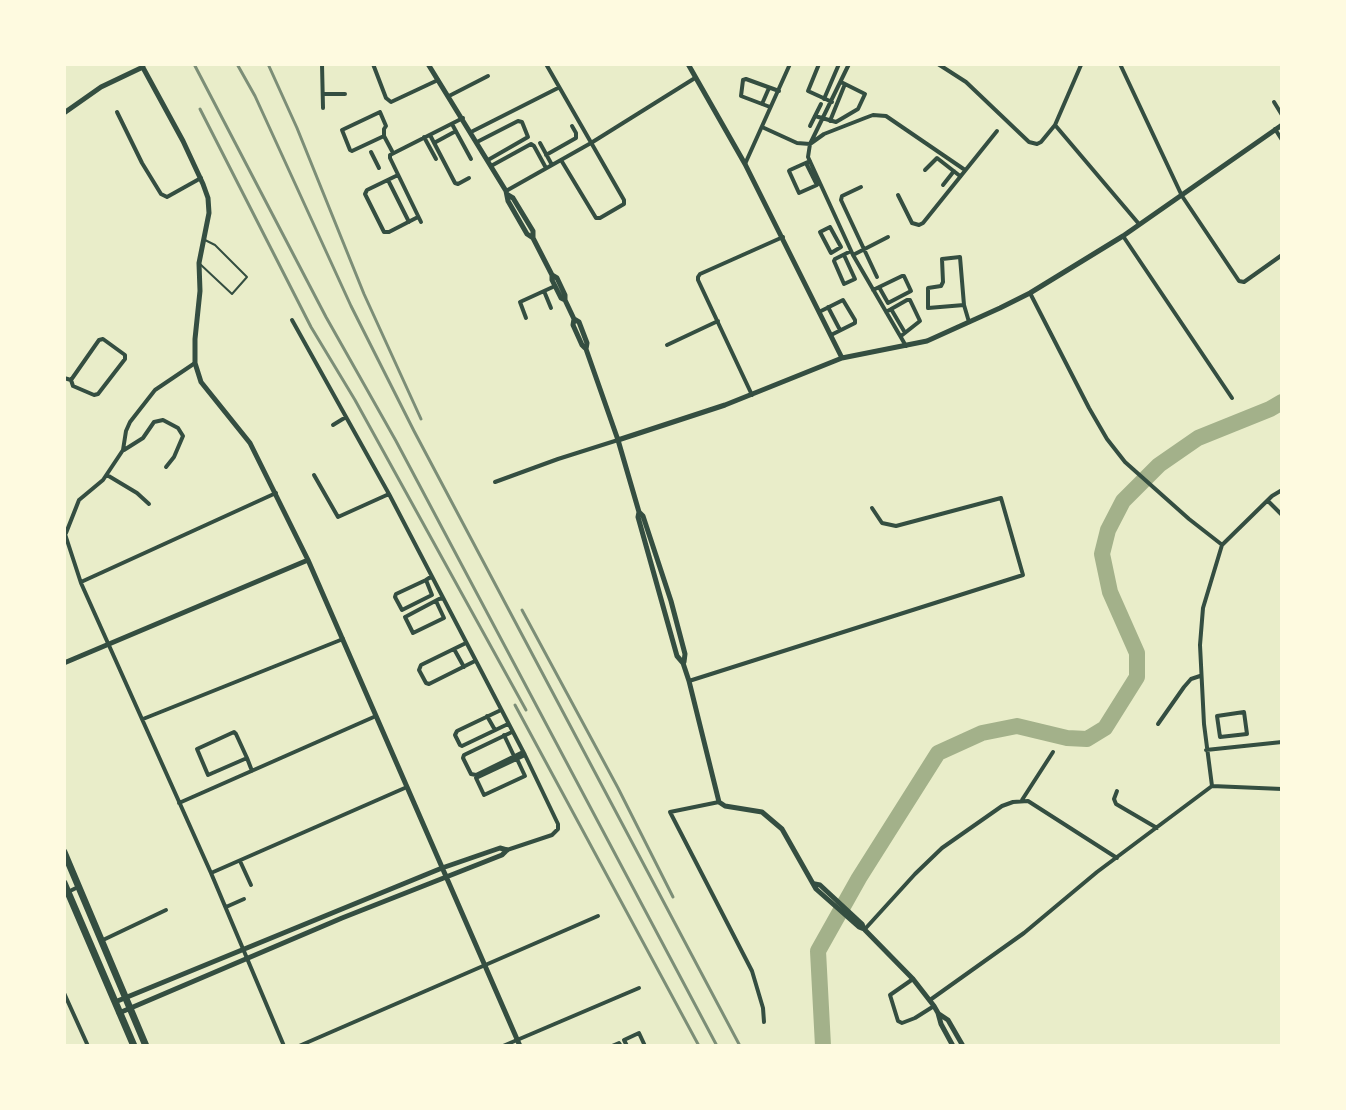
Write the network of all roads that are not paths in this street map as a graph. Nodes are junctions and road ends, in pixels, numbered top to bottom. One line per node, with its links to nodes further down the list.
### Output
1 (322, 64): 21 (street)
2 (373, 64): 16 (street)
3 (428, 64): 16 (street)
4 (546, 64): 18 (street)
5 (688, 64): 15 (street)
6 (790, 64): 20 (street)
7 (819, 64): 24 (street)
8 (839, 64): 11 (street); 24 (street)
9 (938, 64): 37 (street)
10 (1120, 64): 77 (street)
11 (848, 65): 17 (street)
12 (1081, 65): 37 (street)
13 (142, 66): 31 (street); 69 (street)
14 (488, 76): 23 (street)
15 (695, 78): 52 (street); 62 (street)
16 (438, 80): 23 (street)
17 (843, 83): 27 (street); 35 (street)
18 (559, 87): 45 (street); 52 (street)
19 (769, 87): 20 (street); 26 (street); 26 (street)
20 (779, 91): 28 (street)
21 (323, 94): 22 (street); 29 (street)
22 (345, 94)
23 (449, 96): 34 (street)
24 (823, 101): 27 (street); 33 (street)
25 (1274, 102): 32 (street)
26 (762, 104): 28 (street)
27 (833, 104): 35 (street)
28 (771, 107): 41 (street)
29 (323, 108)
30 (117, 112): 69 (street)
31 (64, 113)
32 (1282, 115)
33 (815, 116): 35 (street); 40 (street)
34 (463, 118): 36 (street); 45 (street)
35 (826, 120): 53 (street)
36 (452, 124): 43 (street); 47 (street)
37 (1055, 125): 81 (street)
38 (1282, 125): 42 (street)
39 (572, 126): 56 (street)
40 (810, 126)
41 (762, 127): 53 (street); 62 (street)
42 (1275, 129): 48 (street); 77 (street)
43 (456, 131): 50 (street); 58 (street)
44 (997, 131): 65 (street)
45 (471, 132): 49 (street)
46 (384, 136): 46 (street); 55 (street)
47 (427, 136): 50 (street); 55 (street); 57 (street)
48 (1282, 140)
49 (477, 142): 61 (street); 61 (street)
50 (434, 143): 70 (street)
51 (540, 143): 56 (street)
52 (591, 143): 59 (street); 59 (street)
53 (810, 144): 60 (street); 65 (street)
54 (371, 152): 55 (street)
55 (392, 155): 67 (street)
56 (546, 155): 63 (street)
57 (436, 159)
58 (471, 159)
59 (561, 160): 63 (street)
60 (808, 162): 72 (street); 72 (street)
61 (489, 163): 63 (street); 75 (street)
62 (745, 164): 83 (street)
63 (549, 167): 75 (street)
64 (925, 170): 66 (street)
65 (965, 170): 68 (street)
66 (954, 171): 68 (street); 73 (street)
67 (398, 175): 71 (street); 80 (street)
68 (960, 176): 76 (street)
69 (201, 178): 85 (street)
70 (469, 178)
71 (388, 180): 80 (street); 80 (street)
72 (817, 181): 79 (street)
73 (943, 185)
74 (861, 187): 78 (street)
75 (507, 193): 93 (street)
76 (898, 195)
77 (1182, 196): 81 (street); 91 (street)
78 (848, 215): 79 (street); 88 (street)
79 (836, 220): 86 (street)
80 (409, 222)
81 (1139, 224): 82 (street)
82 (1123, 236): 99 (street); 121 (street)
83 (783, 237): 106 (street); 109 (street)
84 (888, 237): 88 (street)
85 (204, 240): 92 (street); 92 (lane)
86 (846, 241): 87 (street); 89 (street)
87 (839, 244): 87 (street)
88 (864, 249): 89 (street); 94 (street)
89 (852, 253): 90 (street); 97 (street)
90 (844, 255): 90 (street)
91 (1282, 255)
92 (199, 263): 117 (street)
93 (552, 275): 95 (street); 100 (street)
94 (877, 277)
95 (555, 286): 98 (street); 100 (street)
96 (879, 287): 97 (street); 101 (street); 101 (street)
97 (873, 290): 101 (street)
98 (544, 291): 104 (street); 107 (street)
99 (1030, 293): 110 (street); 138 (street)
100 (565, 300): 124 (street)
101 (884, 302): 105 (street)
102 (964, 305): 102 (street); 110 (street)
103 (828, 307): 106 (street); 111 (street); 111 (street)
104 (551, 308)
105 (888, 311): 112 (street); 112 (street)
106 (819, 312): 113 (street)
107 (526, 318)
108 (292, 320): 122 (street)
109 (718, 321): 114 (street); 120 (street)
110 (969, 322): 115 (street)
111 (840, 331): 113 (street)
112 (903, 334): 115 (street)
113 (831, 335): 116 (street)
114 (667, 345)
115 (906, 346): 116 (street)
116 (842, 358): 120 (street)
117 (195, 363): 125 (street); 131 (street)
118 (64, 378): 119 (street)
119 (71, 380): 119 (street)
120 (752, 395): 124 (street)
121 (1232, 398)
122 (346, 417): 123 (street); 132 (street)
123 (333, 425)
124 (618, 440): 129 (street); 154 (street)
125 (123, 450): 126 (street); 127 (street)
126 (166, 467)
127 (107, 475): 134 (street); 137 (street)
128 (314, 475): 132 (street)
129 (495, 482)
130 (1282, 490): 133 (street)
131 (276, 493): 140 (street); 143 (street)
132 (389, 494): 141 (street)
133 (1268, 501): 136 (street); 138 (street)
134 (149, 504)
135 (872, 508): 154 (street)
136 (1282, 515)
137 (65, 534): 139 (street)
138 (1222, 545): 153 (street)
139 (66, 551): 143 (street)
140 (308, 560): 146 (street); 148 (street)
141 (432, 577): 142 (street); 144 (street)
142 (426, 580): 142 (street)
143 (81, 583): 148 (street)
144 (443, 598): 145 (street); 147 (street)
145 (436, 601): 145 (street)
146 (343, 639): 156 (street); 158 (street)
147 (466, 643): 149 (street); 150 (street)
148 (109, 644): 151 (street); 158 (street)
149 (454, 649): 152 (street); 152 (street)
150 (476, 661): 152 (street); 155 (street)
151 (64, 663)
152 (464, 667)
153 (1201, 675): 161 (street); 162 (street)
154 (689, 681): 182 (street)
155 (501, 710): 157 (street); 160 (street)
156 (376, 716): 173 (street); 178 (street)
157 (487, 716): 163 (street); 163 (street)
158 (143, 719): 183 (street)
159 (1217, 723): 159 (street); 162 (street)
160 (508, 724): 163 (street); 164 (street)
161 (1158, 724)
162 (1204, 724): 167 (street)
163 (495, 730)
164 (512, 732): 165 (street); 169 (street)
165 (504, 735): 171 (street); 171 (street)
166 (1282, 742): 167 (street)
167 (1206, 750): 177 (street)
168 (1053, 752): 181 (street)
169 (524, 753): 171 (street); 172 (street)
170 (247, 758): 173 (street); 174 (street); 174 (street)
171 (515, 758): 175 (street); 175 (street)
172 (532, 770): 175 (street); 185 (street)
173 (252, 771): 176 (street)
174 (215, 772): 176 (street)
175 (524, 774)
176 (220, 785): 183 (street)
177 (1212, 786): 179 (street); 184 (street)
178 (407, 787): 188 (street); 189 (street)
179 (1282, 789)
180 (1117, 791): 184 (street)
181 (1022, 800): 187 (street); 204 (street)
182 (719, 802): 204 (street); 218 (street)
183 (179, 803): 190 (street)
184 (1157, 828): 187 (street)
185 (507, 850): 189 (street); 191 (street)
186 (64, 852): 194 (main road)
187 (1117, 858): 214 (street)
188 (240, 861): 190 (street); 193 (street)
189 (442, 868): 191 (street); 199 (street)
190 (211, 873): 197 (street)
191 (446, 876): 202 (street); 208 (street)
192 (64, 883): 195 (main road)
193 (251, 885)
194 (78, 887): 195 (street); 205 (main road)
195 (66, 893): 213 (main road)
196 (244, 899): 197 (street)
197 (226, 907): 206 (street)
198 (166, 910): 205 (street)
199 (338, 910): 201 (street); 202 (street)
200 (598, 916): 208 (street)
201 (321, 918): 203 (street); 206 (street)
202 (342, 918): 203 (street)
203 (324, 925): 207 (street)
204 (862, 927): 209 (street)
205 (100, 941): 212 (main road)
206 (244, 950): 207 (street); 212 (street)
207 (247, 958): 215 (street); 223 (street)
208 (485, 965): 219 (street); 224 (street)
209 (913, 979): 214 (street); 214 (street)
210 (639, 988): 219 (street)
211 (64, 993): 220 (street)
212 (125, 998): 213 (street); 215 (main road)
213 (114, 1003): 216 (main road)
214 (932, 1003): 217 (street)
215 (129, 1009): 216 (street); 222 (main road)
216 (119, 1013): 221 (main road)
217 (938, 1013): 229 (street); 230 (street)
218 (764, 1022)
219 (518, 1043): 225 (street)
220 (88, 1046)
221 (134, 1046)
222 (146, 1046)
223 (284, 1046)
224 (299, 1046)
225 (503, 1046)
226 (612, 1046): 227 (street)
227 (624, 1046): 228 (street)
228 (645, 1046)
229 (953, 1046)
230 (963, 1046)

